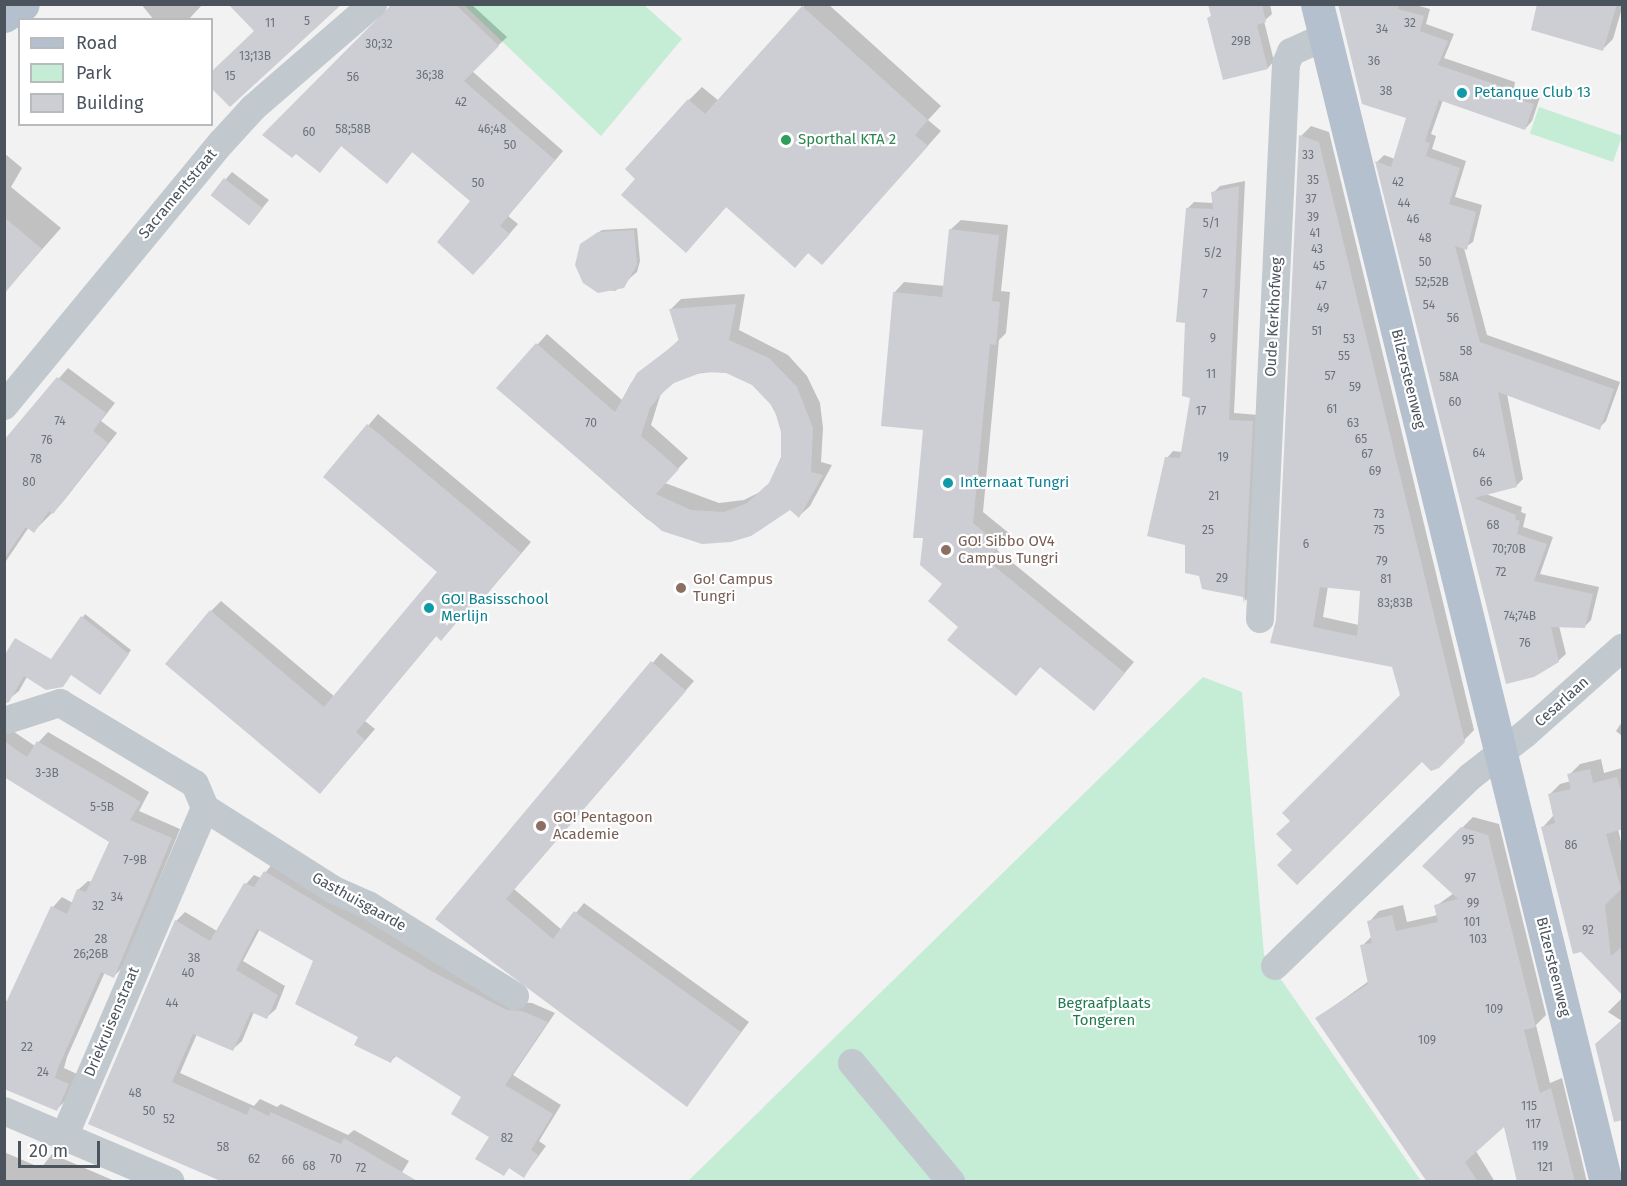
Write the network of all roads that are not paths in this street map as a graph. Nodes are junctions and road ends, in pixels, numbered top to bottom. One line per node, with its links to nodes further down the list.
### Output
1 (23, 4): 4 (main road)
2 (373, 4): 6 (street, Sacramentstraat)
3 (1317, 4): 5 (main road, Bilzersteenweg)
4 (4, 16)
5 (1324, 37): 7 (street, Oude Kerkhofweg); 10 (main road, Bilzersteenweg)
6 (4, 406)
7 (1260, 619)
8 (1623, 648): 10 (street, Cesarlaan)
9 (4, 721): 11 (street)
10 (1499, 753): 12 (street); 19 (main road, Bilzersteenweg)
11 (205, 808): 13 (street, Gasthuisgaarde); 16 (street, Driekruisenstraat)
12 (1275, 966)
13 (515, 996)
14 (852, 1063): 18 (street)
15 (4, 1111): 16 (street)
16 (65, 1135): 17 (street)
17 (171, 1182)
18 (951, 1182)
19 (1606, 1182)

